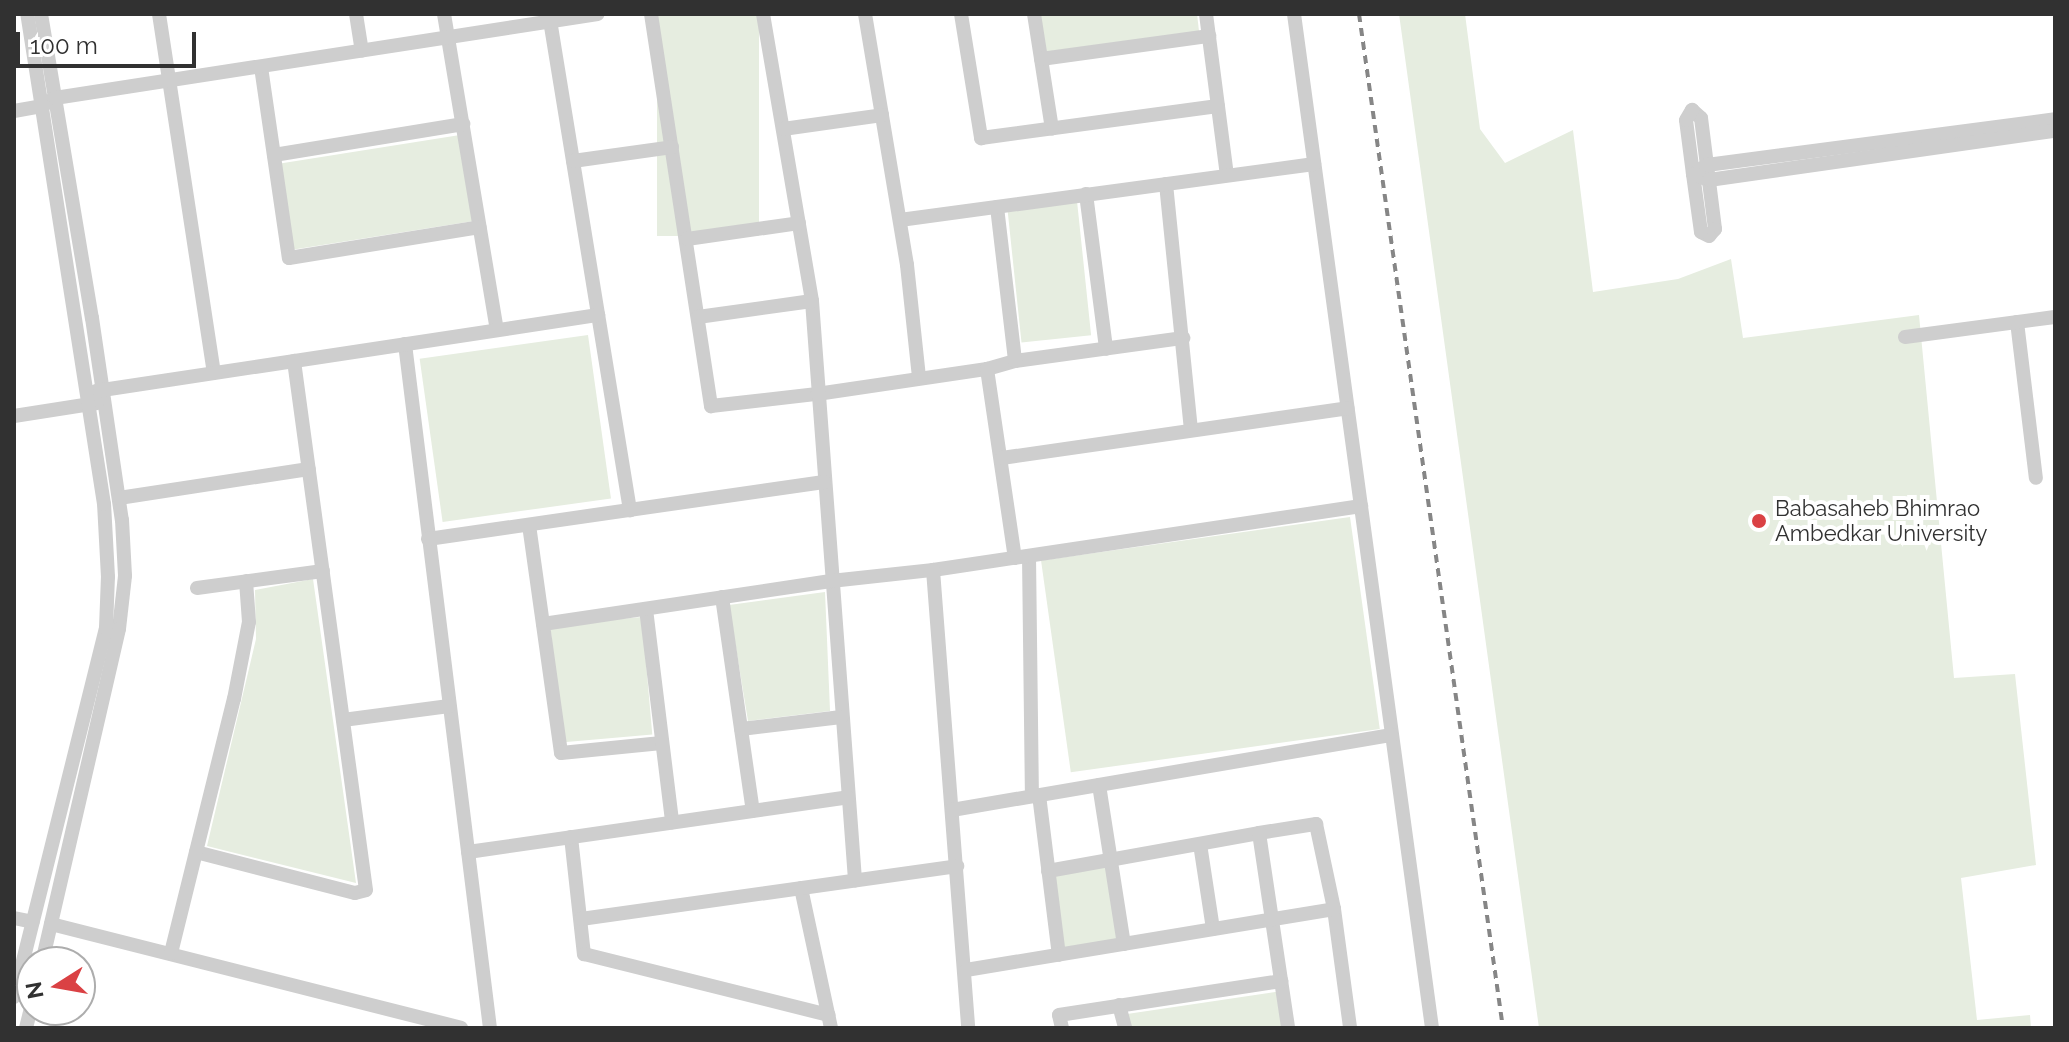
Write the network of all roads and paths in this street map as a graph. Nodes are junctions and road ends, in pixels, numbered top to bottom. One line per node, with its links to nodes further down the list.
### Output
1 (27, 14): 21 (street)
2 (41, 14): 21 (street)
3 (159, 14): 20 (street)
4 (356, 14): 17 (street)
5 (444, 14): 16 (street)
6 (598, 14): 14 (street)
7 (651, 14): 29 (street)
8 (763, 14): 26 (street)
9 (865, 14): 24 (street)
10 (961, 14): 27 (street)
11 (1034, 14): 18 (street)
12 (1206, 14): 15 (street)
13 (1294, 14): 32 (street)
14 (550, 18): 16 (street); 31 (street)
15 (1209, 36): 18 (street); 22 (street)
16 (448, 38): 17 (street); 25 (street)
17 (362, 51): 19 (street)
18 (1041, 59): 27 (street)
19 (261, 67): 20 (street); 30 (street)
20 (170, 81): 21 (street); 56 (street)
21 (48, 102): 23 (street); 59 (street)
22 (1218, 106): 27 (street); 35 (street)
23 (14, 111)
24 (882, 115): 26 (street); 39 (street)
25 (463, 124): 30 (street); 41 (street)
26 (783, 129): 40 (street)
27 (1052, 129)
28 (2054, 130): 33 (street)
29 (672, 147): 31 (street); 42 (street)
30 (274, 155): 41 (street)
31 (573, 161): 44 (street)
32 (1314, 164): 35 (street); 60 (street)
33 (1708, 173): 34 (street); 34 (street); 34 (street)
34 (1693, 174)
35 (1227, 175): 36 (street)
36 (1166, 184): 37 (street); 50 (street)
37 (1086, 194): 38 (street); 52 (street)
38 (997, 207): 39 (street); 54 (street)
39 (900, 220): 57 (street)
40 (799, 223): 42 (street); 43 (street)
41 (480, 227): 48 (street)
42 (687, 239): 45 (street)
43 (812, 301): 45 (street); 58 (street)
44 (598, 315): 48 (street); 69 (street)
45 (698, 317): 58 (street)
46 (2055, 317): 47 (street)
47 (2017, 322): 49 (street); 65 (street)
48 (497, 330): 51 (street)
49 (1905, 337)
50 (1183, 338): 52 (street); 62 (street)
51 (405, 344): 53 (street); 71 (street)
52 (1106, 349): 54 (street)
53 (294, 361): 56 (street); 64 (street)
54 (1015, 361): 55 (street)
55 (987, 369): 57 (street); 63 (street)
56 (214, 373): 59 (street)
57 (919, 377): 58 (street)
58 (817, 394): 66 (street)
59 (96, 397): 61 (street); 67 (street); 73 (street)
60 (1347, 408): 62 (street); 68 (street)
61 (14, 416)
62 (1191, 430): 63 (street)
63 (1002, 458): 74 (street)
64 (309, 469): 67 (street); 76 (street)
65 (2036, 478)
66 (824, 482): 69 (street); 78 (street)
67 (119, 498): 72 (street)
68 (1361, 506): 74 (street); 87 (street)
69 (630, 510): 70 (street)
70 (529, 525): 71 (street); 82 (street)
71 (428, 539): 83 (street)
72 (124, 555): 73 (street); 110 (street)
73 (107, 556): 109 (street)
74 (1022, 557): 75 (street); 90 (street)
75 (933, 570): 78 (street); 92 (street)
76 (323, 571): 77 (street); 85 (street)
77 (246, 581): 79 (street); 98 (street)
78 (831, 581): 80 (street); 84 (street)
79 (197, 588)
80 (722, 597): 81 (street); 86 (street)
81 (646, 609): 82 (street); 88 (street)
82 (543, 624): 88 (street)
83 (449, 706): 85 (street); 99 (street)
84 (841, 717): 86 (street); 91 (street)
85 (343, 720): 98 (street)
86 (741, 729): 93 (street)
87 (1392, 735): 89 (street); 128 (street)
88 (662, 743): 94 (street)
89 (1099, 785): 90 (street); 100 (street)
90 (1035, 796): 92 (street); 102 (street)
91 (848, 797): 93 (street); 103 (street)
92 (952, 810): 101 (street)
93 (753, 811): 94 (street)
94 (672, 822): 96 (street)
95 (1259, 833): 97 (street); 105 (street); 108 (street)
96 (571, 837): 99 (street); 107 (street)
97 (1200, 844): 100 (street); 111 (street)
98 (196, 852): 114 (street)
99 (468, 852): 122 (street)
100 (1111, 860): 102 (street); 112 (street)
101 (957, 866): 103 (street); 116 (street)
102 (1048, 871): 115 (street)
103 (855, 880): 104 (street)
104 (801, 888): 107 (street); 120 (street)
105 (1334, 909): 108 (street); 127 (street)
106 (14, 918): 109 (street)
107 (581, 919): 120 (street)
108 (1272, 919): 111 (street); 117 (street)
109 (33, 922): 118 (street)
110 (51, 924): 113 (street); 114 (street)
111 (1213, 929): 112 (street)
112 (1124, 944): 115 (street)
113 (46, 946)
114 (171, 953): 121 (street)
115 (1059, 955): 116 (street)
116 (966, 970): 123 (street)
117 (1281, 981): 119 (street); 126 (street)
118 (14, 997)
119 (1119, 1005): 124 (street); 125 (street)
120 (830, 1022)
121 (461, 1028)
122 (490, 1028)
123 (968, 1028)
124 (1062, 1028)
125 (1125, 1028)
126 (1288, 1028)
127 (1350, 1028)
128 (1432, 1028)

